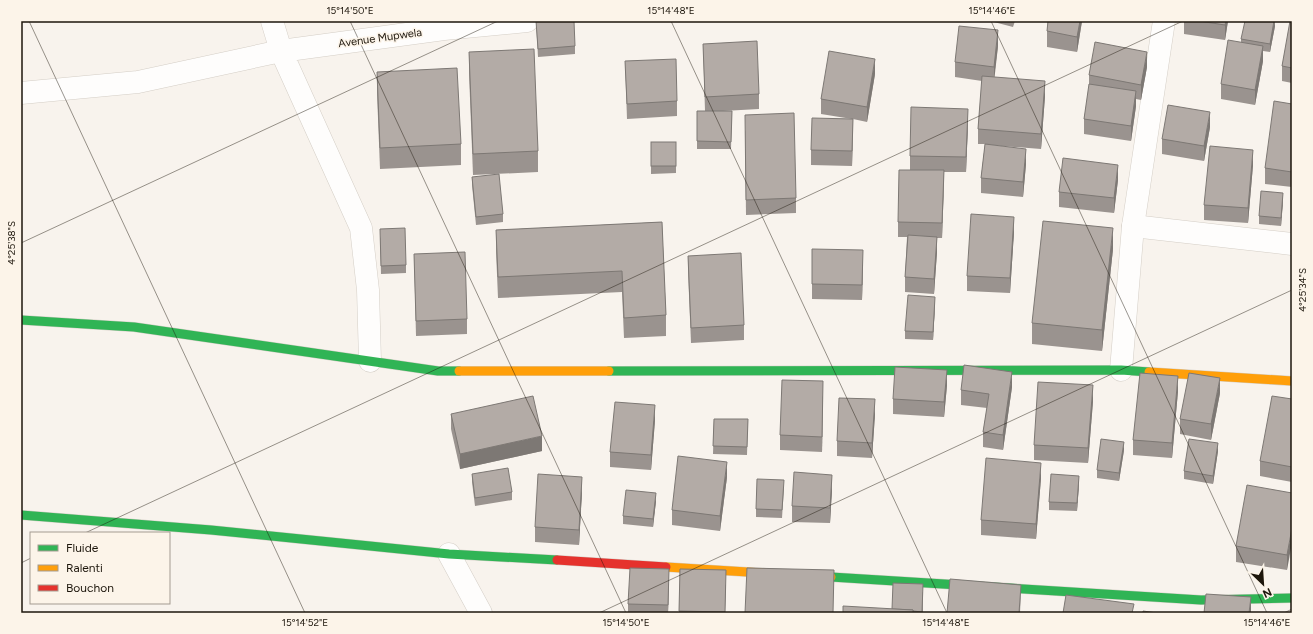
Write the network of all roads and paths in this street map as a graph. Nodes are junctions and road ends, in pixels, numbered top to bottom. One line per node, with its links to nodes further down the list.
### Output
1 (272, 21): 4 (street)
2 (527, 21): 4 (street, Avenue Mupwela)
3 (1164, 21): 6 (street)
4 (281, 51): 5 (street, Avenue Mupwela); 9 (street)
5 (21, 93)
6 (1133, 226): 7 (street); 10 (street)
7 (1292, 244)
8 (21, 320): 9 (street)
9 (370, 361): 10 (street)
10 (1121, 370): 11 (street)
11 (1292, 381)
12 (21, 515): 13 (street)
13 (449, 554): 14 (street); 15 (street)
14 (1292, 598)
15 (481, 613)

